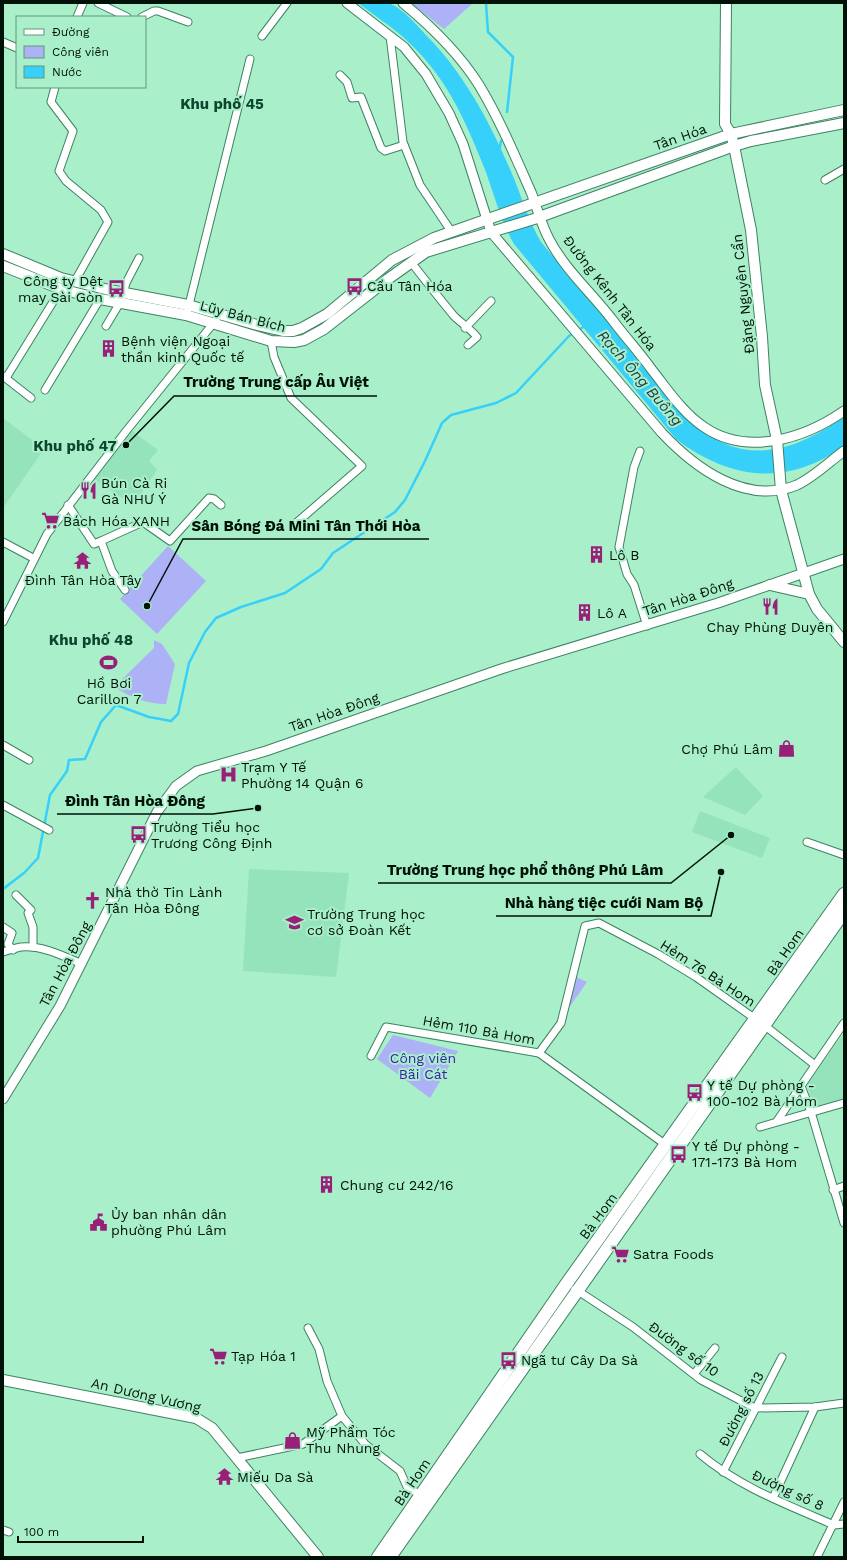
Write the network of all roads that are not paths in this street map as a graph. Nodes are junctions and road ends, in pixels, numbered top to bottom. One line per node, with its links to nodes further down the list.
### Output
1 (83, 3): 7 (street)
2 (98, 3): 8 (street)
3 (287, 3): 11 (street)
4 (347, 3): 12 (street)
5 (403, 3): 25 (street, Đường Kênh Tân Hóa)
6 (726, 3): 20 (main road, Đặng Nguyên Cẩn)
7 (77, 16)
8 (125, 16)
9 (144, 16): 10 (street)
10 (188, 22)
11 (262, 36)
12 (390, 36): 21 (street); 26 (street)
13 (3, 42): 14 (street)
14 (16, 48)
15 (250, 59): 39 (street)
16 (340, 75): 21 (street)
17 (55, 88): 34 (street)
18 (844, 110): 20 (main road, Tân Hóa)
19 (844, 123): 22 (main road, Tân Hóa)
20 (731, 134): 22 (main road, Đặng Nguyên Cẩn); 25 (main road, Tân Hóa)
21 (404, 146): 28 (street)
22 (734, 146): 27 (main road, Tân Hóa); 50 (main road, Đặng Nguyên Cẩn)
23 (844, 169): 24 (street)
24 (825, 180)
25 (532, 204): 26 (main road); 27 (street, Đường Kênh Tân Hóa)
26 (491, 218): 28 (main road, Lũy Bán Bích); 29 (street)
27 (537, 218): 29 (main road); 50 (street, Đường Kênh Tân Hóa)
28 (451, 231): 40 (main road, Lũy Bán Bích)
29 (495, 231): 32 (main road, Lũy Bán Bích); 53 (street)
30 (3, 254): 34 (main road, Lũy Bán Bích)
31 (139, 258): 36 (street)
32 (411, 262): 43 (street); 44 (main road, Lũy Bán Bích)
33 (3, 266): 35 (main road, Lũy Bán Bích)
34 (75, 281): 36 (main road, Lũy Bán Bích)
35 (61, 289): 37 (main road, Lũy Bán Bích); 46 (street)
36 (122, 297): 37 (main road, Lũy Bán Bích); 39 (main road, Lũy Bán Bích); 42 (street)
37 (100, 299): 47 (street)
38 (491, 301): 43 (street)
39 (187, 310): 40 (main road, Lũy Bán Bích); 41 (main road, Lũy Bán Bích)
40 (219, 313): 41 (street)
41 (214, 323): 44 (main road, Lũy Bán Bích); 54 (street)
42 (106, 326)
43 (465, 328): 45 (street)
44 (271, 341): 56 (street)
45 (468, 346)
46 (4, 377): 48 (street)
47 (45, 390)
48 (31, 398)
49 (844, 410): 50 (street, Đường Kênh Tân Hóa)
50 (777, 440): 53 (main road, Đặng Nguyên Cẩn)
51 (640, 451): 66 (street)
52 (844, 451): 53 (street)
53 (781, 490): 61 (main road)
54 (68, 505): 57 (street); 59 (street)
55 (221, 505): 57 (street)
56 (295, 524)
57 (101, 541): 63 (street)
58 (3, 542): 59 (street)
59 (33, 558): 65 (street)
60 (844, 559): 61 (street, Tân Hòa Đông)
61 (804, 573): 62 (street, Tân Hòa Đông); 64 (main road)
62 (770, 585): 64 (main road); 66 (street, Tân Hòa Đông)
63 (125, 590)
64 (809, 594): 67 (main road)
65 (3, 622)
66 (646, 626): 81 (street, Tân Hòa Đông)
67 (844, 642)
68 (3, 745): 69 (street)
69 (29, 760)
70 (3, 804): 71 (street)
71 (49, 830)
72 (808, 842): 73 (street)
73 (844, 855)
74 (844, 894): 82 (main road, Bà Hom)
75 (16, 895): 78 (street)
76 (842, 918): 82 (main road, Bà Hom)
77 (3, 927): 79 (street)
78 (33, 947): 79 (street); 81 (street)
79 (13, 950): 80 (street)
80 (3, 952)
81 (82, 964): 88 (street, Tân Hòa Đông)
82 (760, 1022): 84 (street, Hẻm 76 Bà Hom); 86 (street); 93 (main road, Bà Hom); 98 (main road, Bà Hom)
83 (844, 1023): 86 (street)
84 (539, 1053): 85 (street, Hẻm 110 Bà Hom); 93 (street, Hẻm 110 Bà Hom)
85 (371, 1056)
86 (815, 1065): 87 (street)
87 (801, 1086): 90 (street); 91 (street)
88 (3, 1099)
89 (844, 1102): 90 (street)
90 (811, 1112): 91 (street); 95 (street)
91 (777, 1121): 92 (street)
92 (760, 1127)
93 (666, 1145): 97 (main road, Bà Hom)
94 (844, 1186): 95 (street)
95 (833, 1190): 96 (street)
96 (844, 1223)
97 (567, 1283): 98 (street, Đường số 10); 111 (main road, Bà Hom)
98 (578, 1290): 102 (street, Đường số 10); 111 (main road, Bà Hom)
99 (308, 1328): 107 (street)
100 (715, 1348): 102 (street)
101 (782, 1357): 106 (street, Đường số 13)
102 (694, 1374): 106 (street, Đường số 10)
103 (3, 1380): 109 (main road, An Dương Vương)
104 (844, 1404): 105 (street, Đường số 10)
105 (815, 1406): 106 (street, Đường số 10); 112 (street)
106 (755, 1408): 110 (street, Đường số 13)
107 (342, 1416): 109 (street); 111 (street)
108 (700, 1454): 110 (street, Đường số 8)
109 (237, 1458): 116 (main road, An Dương Vương)
110 (723, 1472): 112 (street, Đường số 8)
111 (426, 1496): 117 (main road, Bà Hom); 118 (main road, Bà Hom)
112 (772, 1498): 115 (street, Đường số 8)
113 (844, 1502): 115 (street)
114 (844, 1524): 115 (street, Đường số 8)
115 (834, 1525): 119 (street)
116 (318, 1557)
117 (378, 1557)
118 (390, 1557)
119 (817, 1557)

